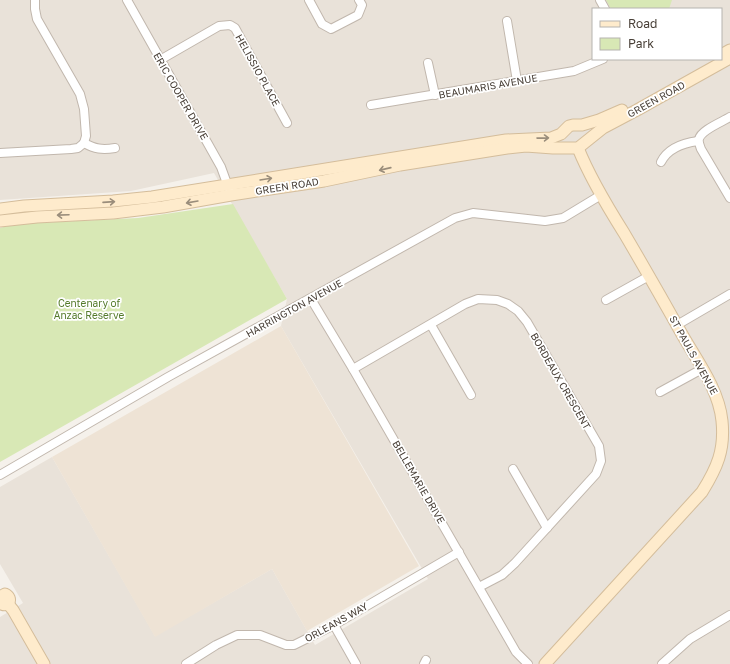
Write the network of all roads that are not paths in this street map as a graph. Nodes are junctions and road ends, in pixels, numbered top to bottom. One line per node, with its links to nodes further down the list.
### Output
1 (36, 0): 19 (street)
2 (127, 0): 7 (street, ERIC COOPER DRIVE)
3 (309, 0): 4 (street)
4 (359, 0)
5 (507, 21): 11 (street)
6 (730, 58): 20 (main road, GREEN ROAD)
7 (160, 60): 15 (street, HELISSIO PLACE); 24 (street, ERIC COOPER DRIVE)
8 (600, 60): 11 (street, BEAUMARIS AVENUE)
9 (711, 60): 16 (main road, GREEN ROAD)
10 (428, 63): 12 (street)
11 (517, 81): 12 (street, BEAUMARIS AVENUE)
12 (435, 95): 13 (street, BEAUMARIS AVENUE)
13 (371, 105)
14 (730, 117): 18 (street)
15 (287, 123)
16 (576, 124): 17 (main road); 20 (main road)
17 (565, 129): 20 (main road); 24 (main road, GREEN ROAD, one-way to 17)
18 (698, 141): 23 (street); 26 (street)
19 (84, 143): 21 (street); 22 (street)
20 (578, 146): 24 (main road, GREEN ROAD, one-way to 24); 25 (main road, ST PAULS AVENUE)
21 (115, 148)
22 (0, 153)
23 (660, 162)
24 (229, 190): 27 (main road, GREEN ROAD, one-way to 24); 28 (main road, GREEN ROAD, one-way to 28)
25 (602, 196): 29 (main road, ST PAULS AVENUE); 31 (street, HARRINGTON AVENUE)
26 (730, 198)
27 (0, 209)
28 (0, 221)
29 (649, 276): 32 (street); 34 (main road, ST PAULS AVENUE)
30 (730, 294): 34 (street)
31 (311, 299): 35 (street, BELLEMARIE DRIVE); 40 (street, HARRINGTON AVENUE)
32 (606, 300)
33 (431, 325): 35 (street, BORDEAUX CRESCENT); 38 (street); 41 (street, BORDEAUX CRESCENT)
34 (677, 325): 36 (main road, ST PAULS AVENUE)
35 (353, 369): 42 (street, BELLEMARIE DRIVE)
36 (702, 369): 37 (street); 53 (main road, ST PAULS AVENUE)
37 (660, 392)
38 (471, 395)
39 (513, 470): 41 (street)
40 (0, 474)
41 (547, 528): 43 (street, BORDEAUX CRESCENT)
42 (459, 552): 43 (street, BELLEMARIE DRIVE); 46 (street, ORLEANS WAY)
43 (479, 587): 50 (street, BELLEMARIE DRIVE)
44 (2, 598): 47 (main road)
45 (730, 615): 54 (street)
46 (334, 625): 48 (street, ORLEANS WAY); 49 (street)
47 (44, 664)
48 (186, 664)
49 (356, 664)
50 (528, 664)
51 (535, 664): 52 (main road)
52 (538, 664)
53 (545, 664)
54 (662, 664)

